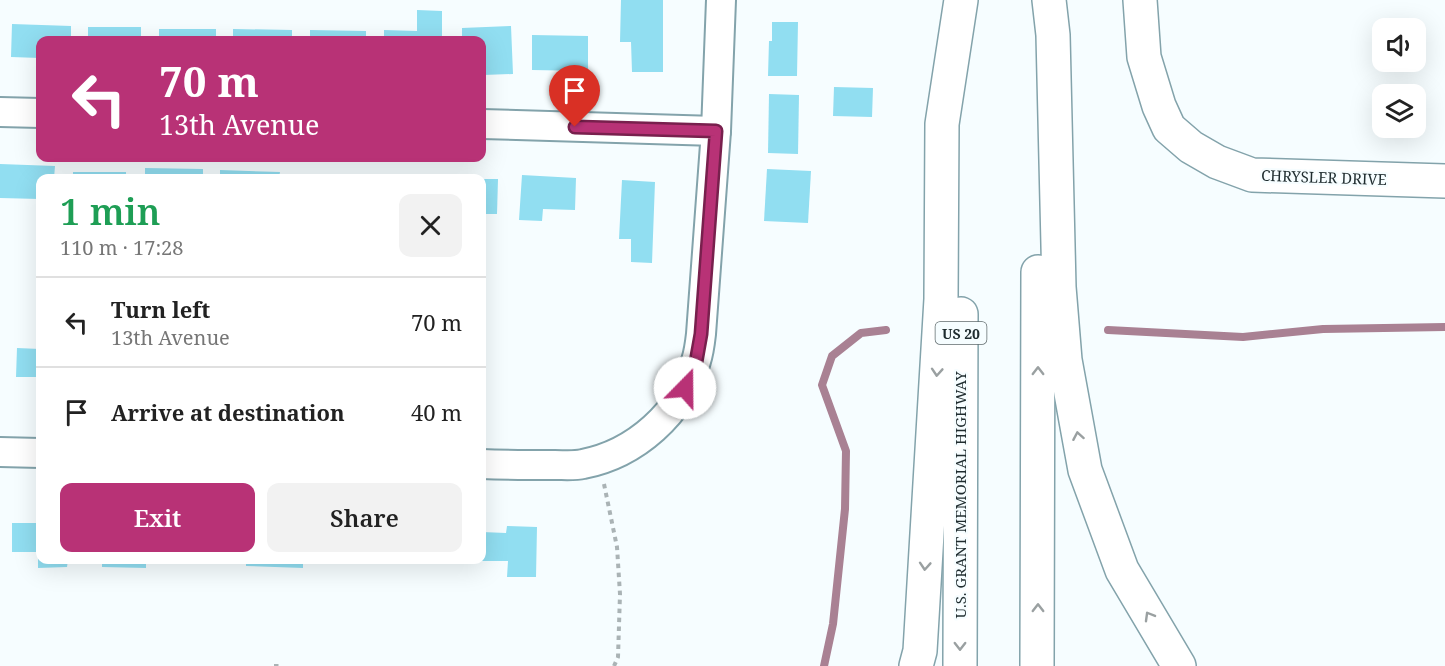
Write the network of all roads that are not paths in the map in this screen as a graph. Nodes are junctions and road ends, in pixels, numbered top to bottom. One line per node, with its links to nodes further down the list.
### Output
1 (721, 0): 9 (street)
2 (963, 0): 14 (main road, one-way to 14); 15 (main road, U.S. GRANT MEMORIAL HIGHWAY / US 20, one-way to 15)
3 (1039, 0): 16 (main road, one-way to 3)
4 (1049, 0): 17 (main road, one-way to 4)
5 (1140, 0): 10 (main road, CHRYSLER DRIVE)
6 (0, 112): 7 (street)
7 (36, 113)
8 (486, 124): 9 (street)
9 (716, 131): 13 (street)
10 (1445, 181)
11 (0, 452): 12 (street)
12 (36, 453)
13 (486, 464)
14 (916, 666)
15 (960, 666)
16 (1037, 666)
17 (1179, 666)

